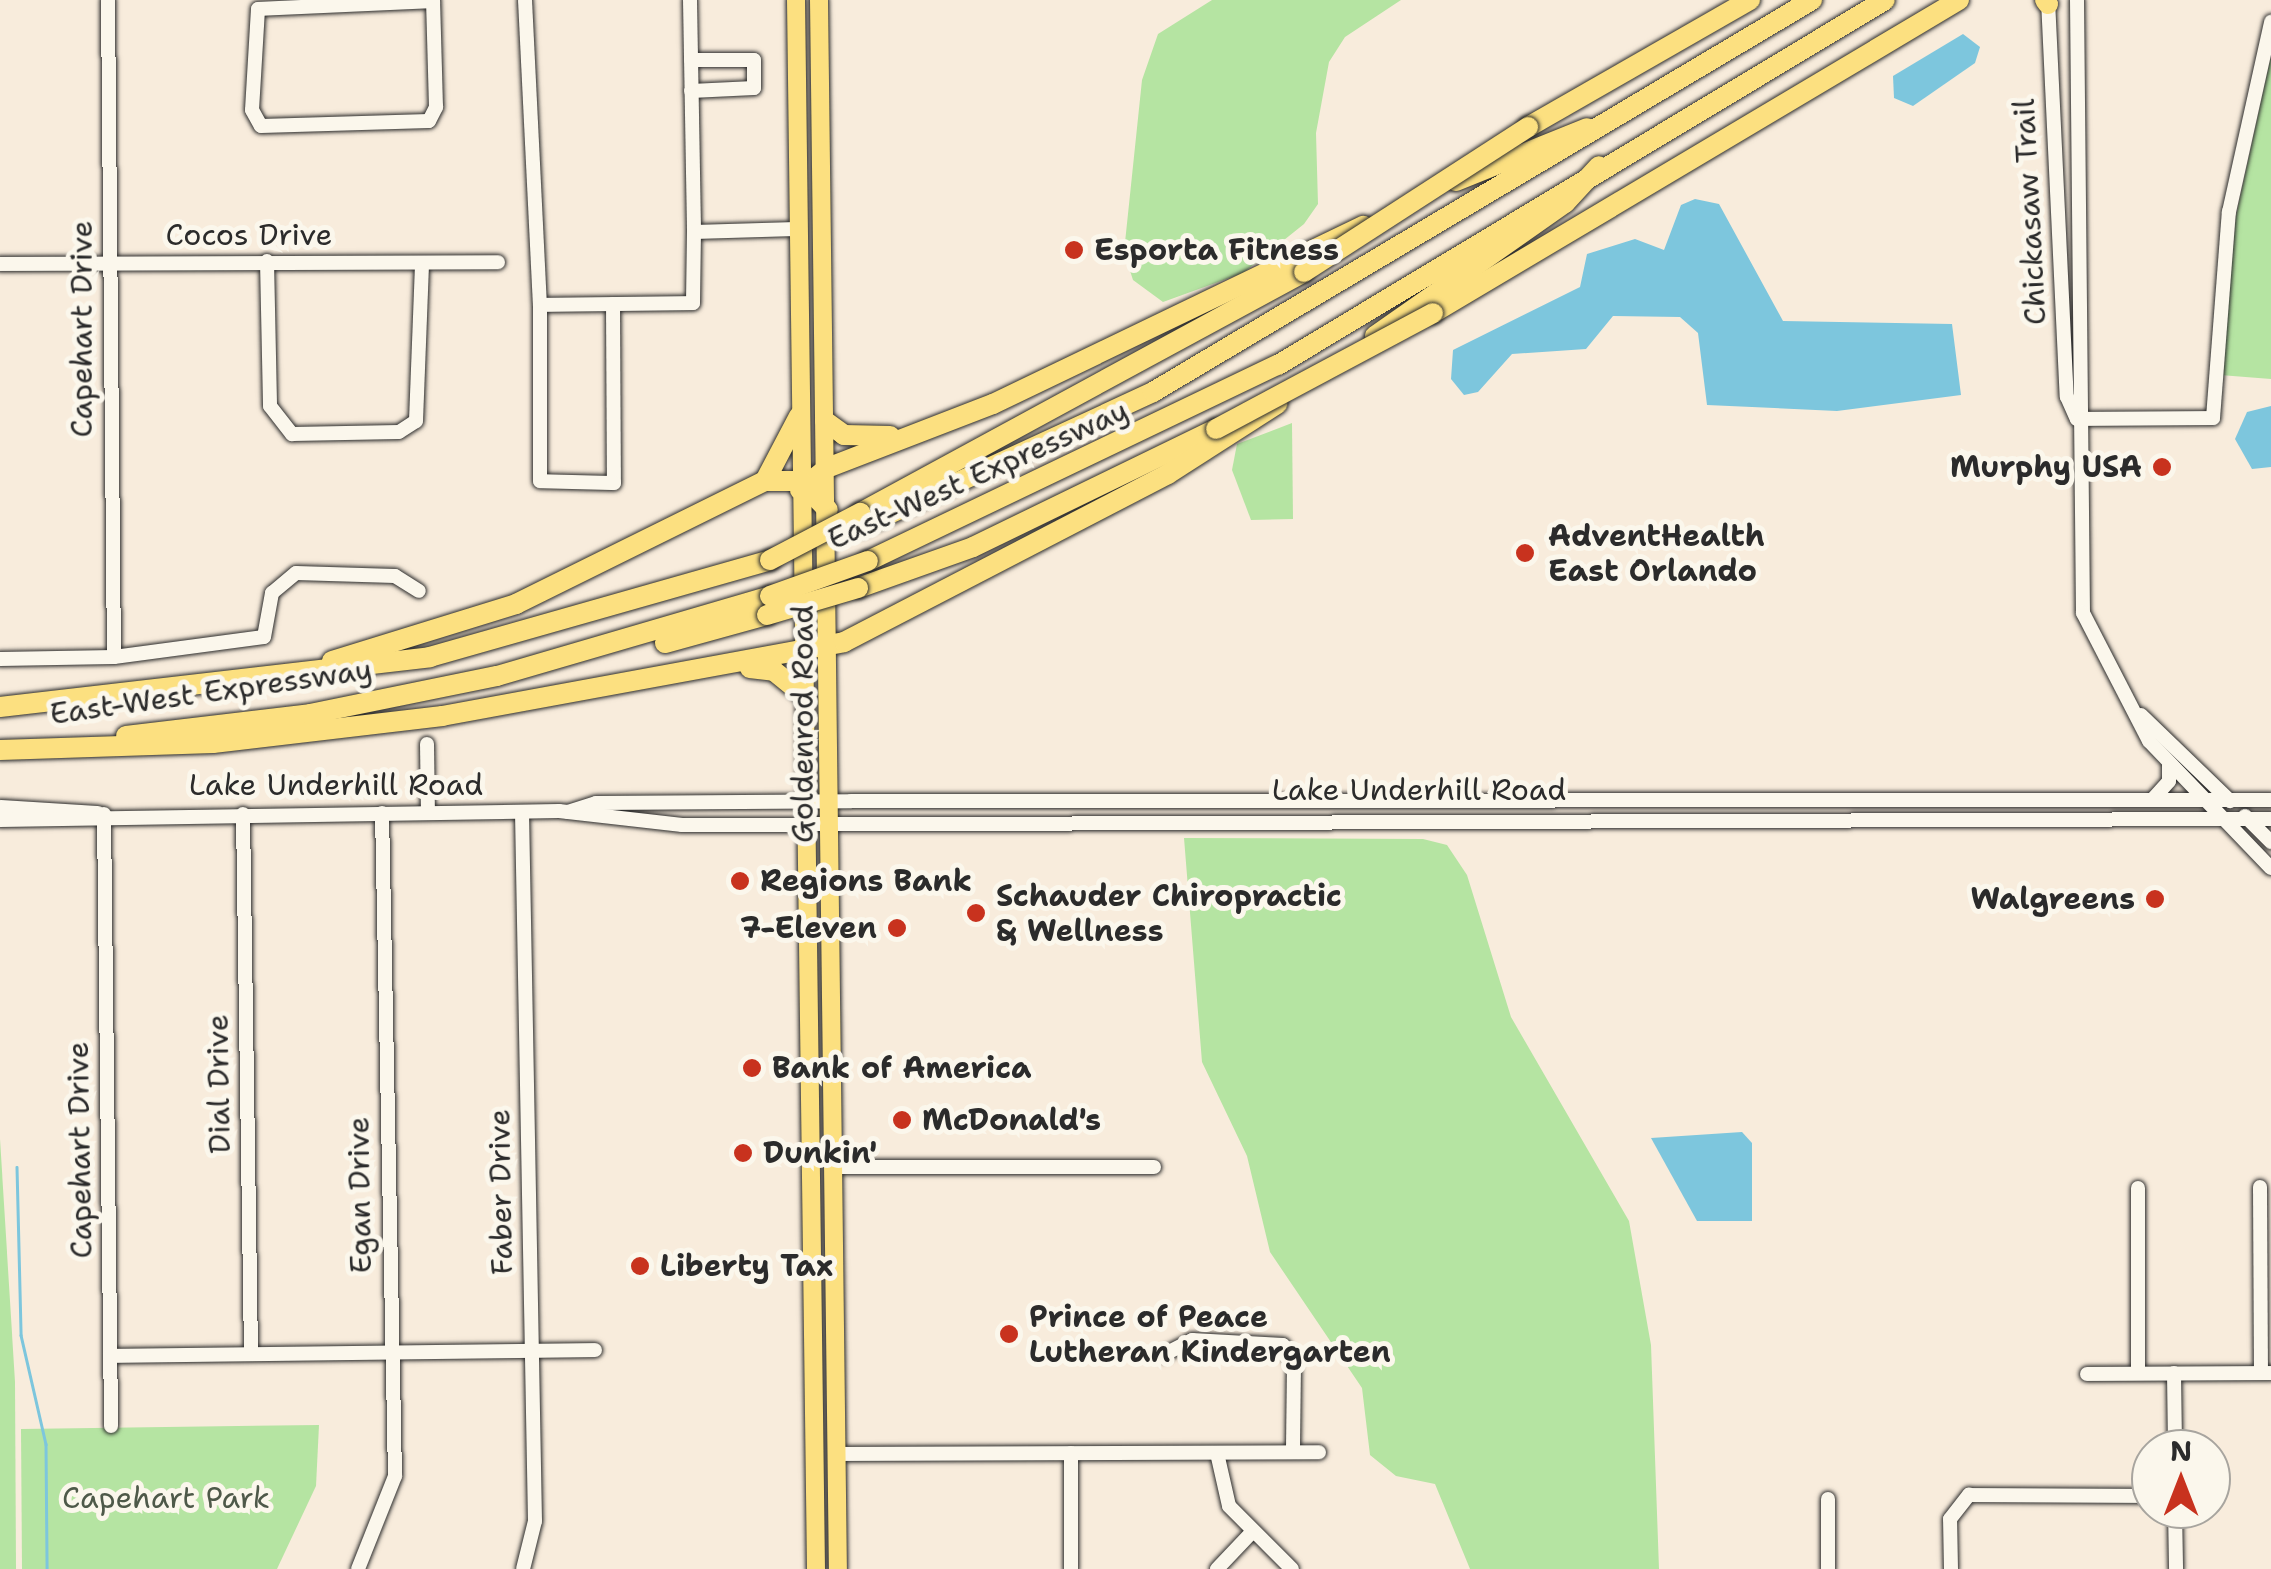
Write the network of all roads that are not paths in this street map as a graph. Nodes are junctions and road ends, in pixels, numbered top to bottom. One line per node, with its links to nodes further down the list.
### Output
1 (108, 0): 26 (street, Capehart Drive)
2 (433, 0): 2 (street)
3 (525, 0): 29 (street)
4 (690, 0): 14 (street)
5 (796, 0): 18 (main road, Goldenrod Road)
6 (819, 0): 19 (main road, Goldenrod Road)
7 (1750, 0): 38 (highway, bridge)
8 (1812, 0): 16 (highway, East-West Expressway)
9 (1884, 0): 17 (highway, East-West Expressway)
10 (1960, 0): 40 (highway, bridge)
11 (2077, 0): 32 (street, Chickasaw Trail)
12 (2047, 2): 32 (street, Chickasaw Trail)
13 (2271, 22): 32 (street)
14 (691, 60): 15 (street); 15 (street)
15 (692, 91): 21 (street)
16 (1622, 117): 30 (highway); 38 (highway, East-West Expressway)
17 (1599, 166): 40 (highway, East-West Expressway, bridge); 41 (highway)
18 (798, 184): 19 (main road); 20 (main road, Goldenrod Road)
19 (822, 229): 27 (main road, Goldenrod Road)
20 (796, 230): 21 (street); 27 (main road); 31 (main road, Goldenrod Road)
21 (694, 232): 28 (street)
22 (267, 262): 23 (street, Cocos Drive); 23 (street); 26 (street, Cocos Drive)
23 (422, 262): 24 (street, Cocos Drive)
24 (498, 262)
25 (0, 264): 26 (street, Cocos Drive)
26 (109, 264): 43 (street, Capehart Drive)
27 (822, 268): 33 (main road, Goldenrod Road)
28 (614, 304): 29 (street); 29 (street)
29 (540, 305)
30 (1004, 394): 33 (highway); 34 (highway)
31 (800, 416): 35 (highway); 36 (main road, Goldenrod Road)
32 (2077, 419): 49 (street, Chickasaw Trail)
33 (825, 422): 34 (main road, Goldenrod Road)
34 (826, 468): 36 (highway); 37 (main road, Goldenrod Road)
35 (765, 481): 36 (highway); 46 (highway)
36 (802, 485): 37 (highway); 42 (main road, Goldenrod Road)
37 (828, 510): 41 (main road, Goldenrod Road)
38 (861, 520): 46 (highway, East-West Expressway, bridge)
39 (419, 591): 43 (street)
40 (769, 605): 51 (highway, East-West Expressway)
41 (832, 646): 42 (highway); 60 (main road, Goldenrod Road)
42 (804, 650): 45 (highway); 47 (main road, Goldenrod Road)
43 (114, 657): 44 (street)
44 (0, 659)
45 (738, 667): 47 (highway); 51 (highway)
46 (268, 681): 48 (highway, East-West Expressway)
47 (804, 696): 61 (main road, Goldenrod Road)
48 (0, 707)
49 (2133, 708): 52 (street, Chickasaw Trail); 57 (street, Chickasaw Trail)
50 (427, 744): 64 (street)
51 (0, 749)
52 (2169, 762): 53 (street); 56 (street, Chickasaw Trail)
53 (2152, 798): 55 (street, Lake Underhill Road); 56 (street, Lake Underhill Road)
54 (1703, 799): 55 (street, Lake Underhill Road); 58 (street, Lake Underhill Road); 70 (street)
55 (1847, 799): 69 (street)
56 (2204, 799): 57 (street, Lake Underhill Road); 72 (street, Chickasaw Trail)
57 (2228, 799): 59 (street, Lake Underhill Road); 73 (street, Chickasaw Trail)
58 (1374, 800): 60 (street, Lake Underhill Road); 71 (street)
59 (2271, 800)
60 (830, 801): 61 (street, Lake Underhill Road); 77 (main road, Goldenrod Road)
61 (808, 802): 66 (street, Lake Underhill Road); 76 (main road, Goldenrod Road)
62 (0, 808): 67 (street, Lake Underhill Road)
63 (382, 812): 64 (street, Lake Underhill Road); 68 (street, Lake Underhill Road); 89 (street, Egan Drive)
64 (428, 812): 65 (street, Lake Underhill Road)
65 (522, 812): 66 (street, Lake Underhill Road); 88 (street, Faber Drive)
66 (568, 812): 76 (street, Lake Underhill Road)
67 (104, 814): 68 (street, Lake Underhill Road); 75 (street, Lake Underhill Road); 92 (street, Capehart Drive)
68 (243, 814): 90 (street, Dial Drive)
69 (1807, 816): 70 (street, Lake Underhill Road); 72 (street, Lake Underhill Road)
70 (1660, 817): 71 (street, Lake Underhill Road)
71 (1374, 818): 77 (street, Lake Underhill Road)
72 (2222, 818): 73 (street, Lake Underhill Road); 79 (street, Chickasaw Trail)
73 (2247, 818): 74 (street, Lake Underhill Road); 78 (street, Chickasaw Trail)
74 (2271, 819)
75 (0, 820)
76 (809, 824): 77 (street, Lake Underhill Road); 80 (main road, Goldenrod Road)
77 (830, 824): 81 (main road, Goldenrod Road)
78 (2271, 842)
79 (2271, 868)
80 (811, 1108): 81 (main road); 85 (main road, Goldenrod Road)
81 (835, 1167): 82 (street); 86 (main road, Goldenrod Road)
82 (1154, 1167)
83 (2260, 1186): 95 (street)
84 (2138, 1188): 93 (street)
85 (812, 1198): 86 (main road); 97 (main road, Goldenrod Road)
86 (835, 1276): 104 (main road, Goldenrod Road)
87 (595, 1350): 88 (street)
88 (532, 1351): 89 (street); 112 (street, Faber Drive)
89 (390, 1352): 90 (street); 111 (street, Egan Drive)
90 (251, 1354): 92 (street)
91 (1164, 1355): 100 (street)
92 (110, 1356): 98 (street, Capehart Drive)
93 (2138, 1373): 94 (street); 96 (street)
94 (2174, 1373): 95 (street); 99 (street)
95 (2266, 1373)
96 (2087, 1374)
97 (814, 1392): 104 (main road); 105 (main road, Goldenrod Road)
98 (111, 1426)
99 (2175, 1429)
100 (1293, 1452): 101 (street); 103 (street)
101 (1320, 1452)
102 (1070, 1453): 103 (street); 104 (street); 115 (street)
103 (1217, 1453): 109 (street)
104 (837, 1454): 110 (main road, Goldenrod Road)
105 (816, 1470): 110 (main road); 113 (main road, Goldenrod Road)
106 (2131, 1496): 119 (street)
107 (1828, 1498): 118 (street)
108 (2176, 1529): 120 (street)
109 (1253, 1532): 116 (street); 117 (street)
110 (838, 1537): 114 (main road, Goldenrod Road)
111 (358, 1569)
112 (523, 1569)
113 (816, 1569)
114 (838, 1569)
115 (1071, 1569)
116 (1217, 1569)
117 (1292, 1569)
118 (1828, 1569)
119 (1951, 1569)
120 (2176, 1569)

